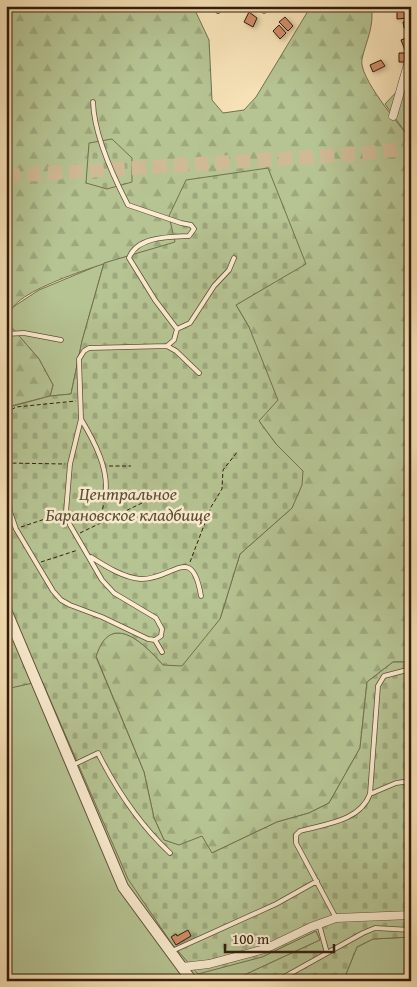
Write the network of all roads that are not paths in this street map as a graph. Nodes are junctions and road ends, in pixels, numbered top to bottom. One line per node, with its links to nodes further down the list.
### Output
1 (222, 6): 2 (lane)
2 (218, 11)
3 (411, 54): 5 (street)
4 (93, 102): 7 (lane)
5 (393, 116)
6 (234, 258): 7 (lane)
7 (177, 329): 10 (lane)
8 (6, 334): 9 (lane)
9 (61, 340)
10 (167, 346): 11 (lane); 12 (lane)
11 (199, 373)
12 (81, 419): 14 (lane); 15 (lane)
13 (6, 471): 18 (lane)
14 (105, 496)
15 (90, 556): 16 (lane); 18 (lane)
16 (201, 596)
17 (6, 610): 21 (street)
18 (155, 640): 19 (lane)
19 (162, 652)
20 (411, 669): 23 (lane)
21 (71, 766): 24 (lane); 30 (street)
22 (411, 781): 23 (lane)
23 (370, 794): 25 (lane)
24 (170, 854)
25 (317, 882): 27 (lane); 30 (lane)
26 (411, 916): 27 (street)
27 (336, 918): 28 (street)
28 (319, 924): 31 (lane); 32 (street)
29 (411, 930): 31 (lane)
30 (171, 951): 32 (street)
31 (327, 953): 34 (lane)
32 (182, 967): 33 (street)
33 (192, 981)
34 (277, 981)

